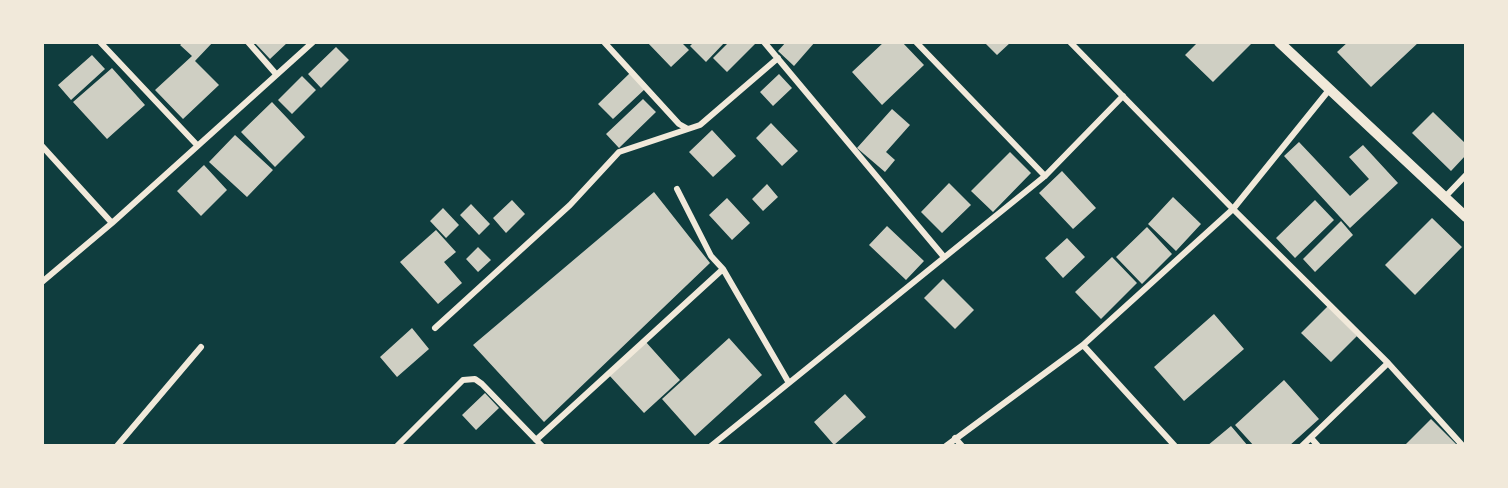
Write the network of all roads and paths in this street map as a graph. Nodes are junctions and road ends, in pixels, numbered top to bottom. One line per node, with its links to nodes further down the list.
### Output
1 (100, 42): 14 (street)
2 (248, 42): 10 (street)
3 (312, 42): 10 (street)
4 (604, 42): 13 (street)
5 (916, 42): 17 (street)
6 (1070, 42): 12 (street)
7 (1279, 42): 11 (street)
8 (768, 43): 9 (street)
9 (778, 58): 13 (street); 23 (street)
10 (276, 74): 14 (street)
11 (1329, 90): 19 (street); 20 (street)
12 (1123, 96): 17 (street); 20 (street)
13 (688, 129): 26 (street)
14 (197, 145): 22 (street)
15 (42, 146): 22 (street)
16 (1466, 175): 19 (street)
17 (1045, 176): 23 (street)
18 (677, 189): 24 (street)
19 (1445, 197): 21 (street)
20 (1233, 209): 27 (street); 29 (street)
21 (1466, 217)
22 (112, 223): 25 (street)
23 (944, 257): 30 (street)
24 (723, 269): 30 (street); 33 (street)
25 (42, 282)
26 (435, 328)
27 (1083, 345): 31 (street); 40 (street)
28 (201, 347): 34 (street)
29 (1388, 363): 32 (street); 43 (street)
30 (789, 383): 37 (street)
31 (955, 438): 38 (street); 39 (street)
32 (1311, 438): 41 (street); 42 (street)
33 (536, 440): 35 (street); 36 (street)
34 (117, 446)
35 (397, 446)
36 (542, 446)
37 (711, 446)
38 (946, 446)
39 (962, 446)
40 (1175, 446)
41 (1302, 446)
42 (1318, 446)
43 (1463, 446)

